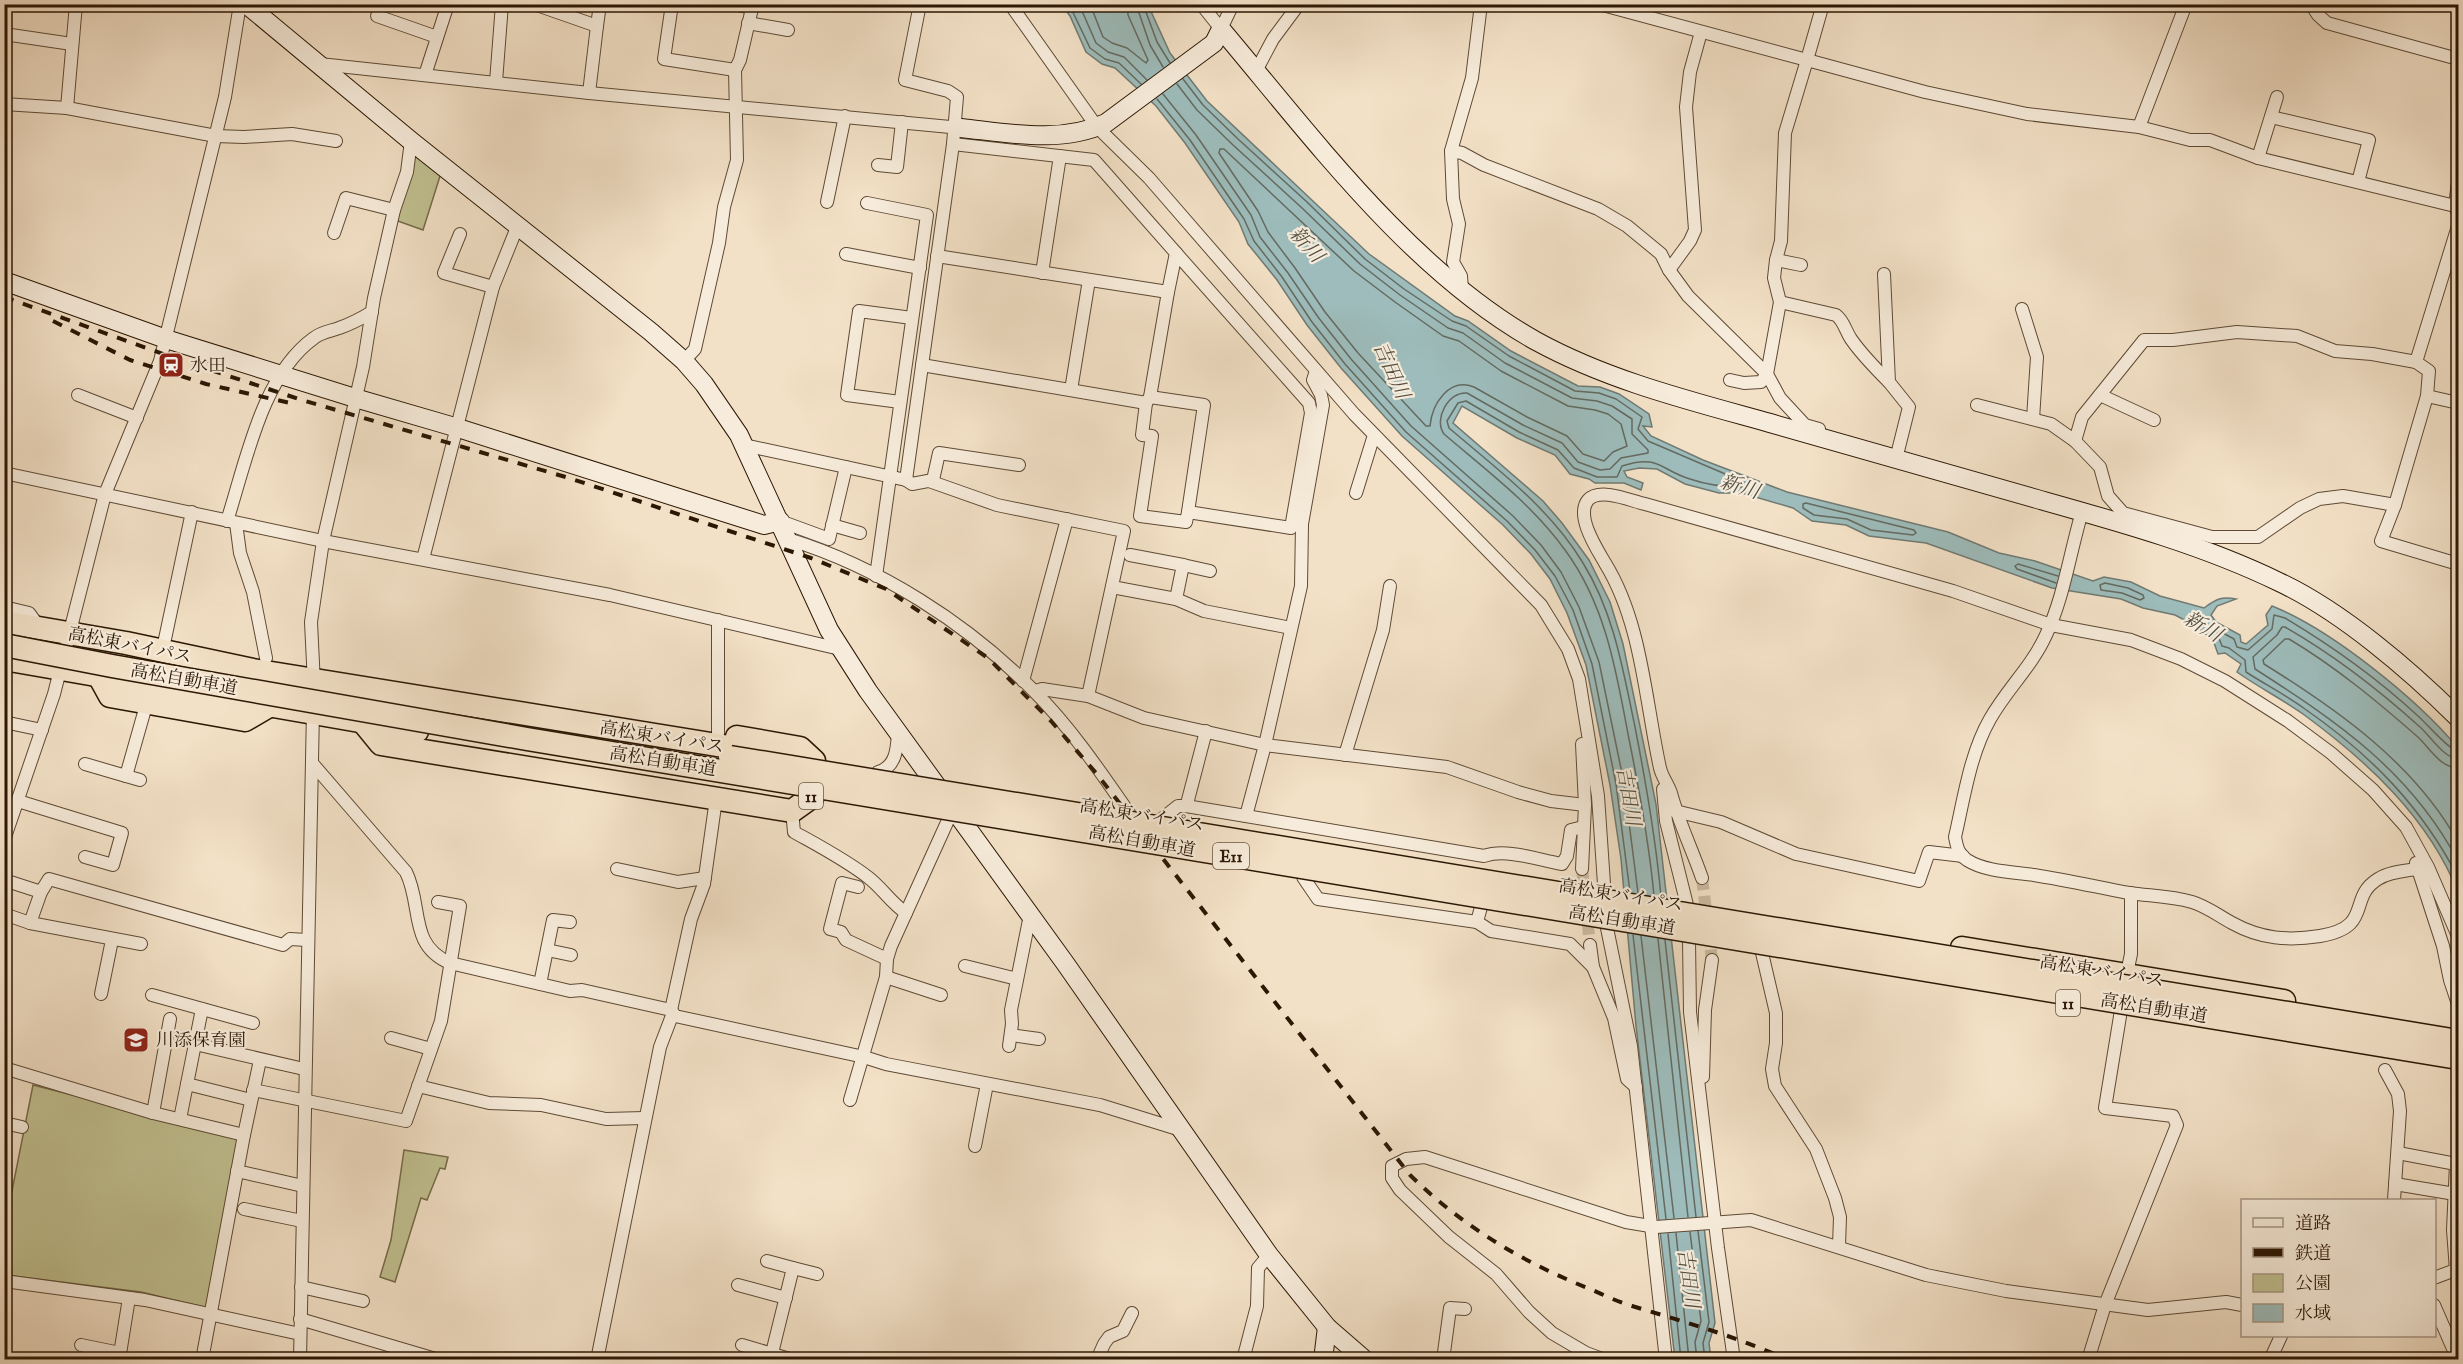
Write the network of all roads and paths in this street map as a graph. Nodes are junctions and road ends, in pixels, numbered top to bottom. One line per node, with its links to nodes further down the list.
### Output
1 (76, 4): 29 (street)
2 (240, 4): 48 (street)
3 (246, 4): 32 (street)
4 (448, 4): 28 (street)
5 (502, 4): 36 (street)
6 (534, 4): 23 (street)
7 (600, 4): 23 (street)
8 (672, 4): 33 (street)
9 (732, 4): 20 (street)
10 (920, 4): 47 (street)
11 (1010, 4): 45 (street)
12 (1201, 4): 27 (street)
13 (1233, 4): 27 (street)
14 (1299, 4): 34 (street)
15 (1481, 4): 51 (street)
16 (1599, 4): 25 (street)
17 (1823, 4): 31 (street)
18 (2186, 4): 46 (street)
19 (2311, 4): 30 (street)
20 (753, 6): 22 (street)
21 (377, 15): 28 (street)
22 (748, 23): 24 (street); 33 (street)
23 (597, 26): 37 (street)
24 (788, 30)
25 (1701, 32): 31 (street); 71 (street)
26 (4, 34): 29 (street)
27 (1217, 36): 34 (street); 45 (street)
28 (437, 37): 35 (street)
29 (72, 44): 41 (street)
30 (2458, 59)
31 (1807, 60): 46 (street); 68 (street)
32 (316, 64): 35 (street); 50 (street)
33 (735, 70): 40 (street)
34 (1256, 71): 77 (street)
35 (425, 75): 36 (street)
36 (496, 82): 37 (street)
37 (589, 93): 40 (street)
38 (2277, 97): 43 (street)
39 (4, 104): 41 (street)
40 (735, 105): 42 (street); 84 (street)
41 (68, 108): 48 (street)
42 (845, 116): 44 (street); 57 (street)
43 (2271, 117): 53 (street); 55 (street)
44 (902, 122): 47 (street); 54 (street)
45 (1102, 125): 47 (street); 87 (street)
46 (2139, 127): 53 (street)
47 (956, 133): 52 (street); 67 (street)
48 (216, 136): 49 (street); 83 (street)
49 (336, 141)
50 (411, 141): 59 (street); 61 (street)
51 (1451, 151): 71 (street); 77 (street)
52 (1060, 156): 65 (street); 72 (street)
53 (2258, 158): 55 (street)
54 (878, 165)
55 (2358, 182): 60 (street)
56 (2458, 182): 60 (street)
57 (827, 202)
58 (867, 203): 70 (street)
59 (394, 210): 63 (street); 81 (street)
60 (2457, 210)
61 (518, 225): 76 (street); 84 (street)
62 (2458, 226): 85 (street)
63 (334, 233)
64 (460, 234): 76 (street)
65 (1176, 253): 78 (street); 120 (street)
66 (846, 254): 70 (street)
67 (937, 256): 72 (street); 86 (street)
68 (1776, 260): 69 (street); 79 (street)
69 (1801, 265)
70 (920, 268): 82 (street)
71 (1669, 270): 89 (street)
72 (1042, 273): 74 (street)
73 (1884, 274): 91 (street)
74 (1089, 280): 78 (street); 92 (street)
75 (4, 281): 83 (street)
76 (493, 287): 104 (street)
77 (1462, 289): 121 (street)
78 (1168, 292): 97 (street)
79 (1780, 302): 89 (street); 91 (street)
80 (2022, 309): 102 (street)
81 (372, 312): 88 (street); 96 (street)
82 (912, 318): 98 (street); 98 (street)
83 (166, 339): 88 (street); 101 (street)
84 (684, 361): 107 (street)
85 (2416, 362): 94 (street); 95 (street)
86 (922, 365): 92 (street); 113 (street)
87 (1316, 370): 105 (street); 142 (street)
88 (279, 374): 96 (street); 123 (street)
89 (1767, 374): 90 (street); 108 (street)
90 (1730, 380)
91 (1889, 382): 108 (street)
92 (1071, 390): 97 (street)
93 (78, 395): 101 (street)
94 (2100, 395): 103 (street); 106 (street)
95 (2427, 396): 99 (street); 118 (street)
96 (355, 398): 104 (street); 128 (street)
97 (1148, 400): 120 (street); 120 (street)
98 (900, 402): 112 (street)
99 (2458, 403)
100 (1977, 405): 102 (street)
101 (137, 418): 116 (street)
102 (2033, 419): 106 (street)
103 (2154, 420)
104 (458, 428): 124 (street); 130 (street)
105 (1374, 435): 115 (street); 168 (street)
106 (2075, 441): 118 (street)
107 (744, 445): 110 (street); 124 (street)
108 (1899, 451): 117 (street)
109 (1019, 465): 114 (street)
110 (846, 467): 112 (street); 125 (street)
111 (4, 473): 116 (street)
112 (889, 476): 113 (street); 134 (street)
113 (906, 480): 114 (street)
114 (929, 481): 122 (street)
115 (1356, 493)
116 (105, 494): 119 (street); 145 (street)
117 (2068, 499)
118 (2395, 505): 131 (street)
119 (192, 512): 123 (street); 147 (street)
120 (1188, 512)
121 (2081, 517): 140 (street); 164 (street)
122 (1067, 519): 136 (street); 157 (street)
123 (231, 522): 128 (street); 152 (street)
124 (780, 522): 125 (street); 127 (street)
125 (832, 525): 126 (street)
126 (860, 532)
127 (788, 539): 134 (street); 149 (street)
128 (323, 541): 130 (street); 156 (street)
129 (1130, 555): 132 (street)
130 (423, 559): 139 (street)
131 (2458, 564)
132 (1183, 565): 133 (street); 137 (street)
133 (1210, 570)
134 (876, 576): 157 (street)
135 (1390, 586): 172 (street)
136 (1112, 587): 137 (street); 160 (street)
137 (1176, 599): 142 (street)
138 (4, 607): 143 (street)
139 (718, 620): 149 (street); 170 (street)
140 (2052, 621): 177 (street); 194 (street); 196 (street)
141 (4, 622): 143 (highway, 高松東バイパス / 11)
142 (1291, 628): 171 (street)
143 (40, 629): 145 (highway, 高松東バイパス / 11)
144 (4, 631): 248 (highway, 高松自動車道 / E11, bridge)
145 (70, 634): 146 (highway, 高松東バイパス / 11); 153 (street)
146 (102, 639): 147 (highway); 152 (highway, 高松東バイパス / 11)
147 (165, 639): 152 (highway)
148 (4, 645): 252 (highway, 高松自動車道 / E11, bridge)
149 (840, 649): 169 (street)
150 (4, 659): 151 (highway, 高松東バイパス / 11)
151 (28, 663): 153 (highway, 高松東バイパス / 11); 154 (highway)
152 (260, 664): 156 (highway, 高松東バイパス / 11)
153 (60, 669): 155 (highway, 高松東バイパス / 11); 166 (street)
154 (4, 675)
155 (99, 676): 161 (highway); 162 (highway, 高松東バイパス / 11)
156 (314, 680): 158 (highway, 高松東バイパス / 11); 163 (street)
157 (1023, 681): 159 (street)
158 (351, 687): 170 (highway); 173 (highway, 高松東バイパス / 11)
159 (1035, 691): 160 (street); 189 (street)
160 (1088, 696): 167 (street)
161 (147, 702): 162 (highway); 179 (street)
162 (269, 706): 163 (highway, 高松東バイパス / 11)
163 (312, 714): 174 (street); 176 (highway, 高松東バイパス / 11)
164 (2458, 718)
165 (4, 722): 166 (street)
166 (42, 730): 185 (street)
167 (1206, 731): 171 (street); 184 (street)
168 (1587, 732): 186 (street); 208 (street)
169 (898, 733): 178 (street); 181 (street)
170 (718, 734): 173 (highway)
171 (1265, 745): 172 (street); 190 (street)
172 (1346, 755): 186 (street)
173 (814, 761): 178 (highway, 高松東バイパス / 11)
174 (312, 763): 220 (street); 229 (street)
175 (86, 764): 179 (street)
176 (589, 769): 182 (highway, 高松東バイパス / 11); 183 (highway)
177 (1661, 771): 188 (street); 210 (street)
178 (878, 772): 181 (highway, 高松東バイパス / 11)
179 (126, 776): 180 (street)
180 (140, 780)
181 (932, 780): 189 (highway, 高松東バイパス / 11); 192 (street)
182 (813, 796): 187 (highway); 192 (highway, 高松東バイパス / 11)
183 (716, 799): 187 (highway); 202 (street)
184 (1188, 800)
185 (18, 801): 195 (street); 197 (street)
186 (1585, 805): 193 (street)
187 (792, 811): 211 (street)
188 (1675, 811): 196 (street); 203 (street)
189 (1130, 813): 191 (highway, 高松東バイパス / 11)
190 (1246, 816): 191 (street); 198 (street)
191 (1163, 818): 198 (highway, 高松東バイパス / 11)
192 (955, 819): 211 (street); 213 (highway, 高松東バイパス / 11); 214 (street)
193 (1583, 827): 198 (street); 200 (street)
194 (2406, 827): 201 (street); 218 (street)
195 (4, 840)
196 (1963, 856): 207 (street)
197 (85, 857)
198 (1482, 864): 208 (highway, 高松東バイパス / 11)
199 (617, 869): 202 (street)
200 (1582, 869)
201 (2417, 869): 207 (street); 239 (street)
202 (705, 878): 241 (street)
203 (1702, 878)
204 (4, 879): 206 (street)
205 (858, 887): 227 (street)
206 (41, 892): 216 (street); 220 (street)
207 (2131, 893): 232 (street)
208 (1611, 894): 210 (highway, 高松東バイパス / 11); 217 (street)
209 (438, 902): 229 (street)
210 (1682, 904): 232 (highway, 高松東バイパス / 11)
211 (906, 913): 227 (street)
212 (4, 914): 216 (street)
213 (1479, 914): 217 (highway, 高松東バイパス / 11); 231 (street)
214 (1030, 915): 234 (street); 271 (street)
215 (570, 922): 224 (street)
216 (30, 923): 219 (street)
217 (1613, 928): 221 (highway, 高松東バイパス / 11); 261 (street)
218 (2458, 936)
219 (112, 940): 222 (street); 236 (street)
220 (307, 940): 256 (street)
221 (1683, 940): 225 (highway, 高松東バイパス / 11); 268 (street)
222 (141, 944)
223 (1590, 945): 231 (street)
224 (547, 950): 226 (street); 235 (street)
225 (1762, 953): 242 (highway, 高松東バイパス / 11); 284 (street)
226 (571, 955)
227 (887, 959): 233 (street)
228 (1712, 960): 268 (street)
229 (450, 963): 235 (street); 250 (street)
230 (965, 966): 234 (street)
231 (1593, 967): 261 (street)
232 (2127, 974): 242 (street); 245 (highway, 高松東バイパス / 11)
233 (886, 977): 238 (street); 251 (street)
234 (1017, 979): 247 (street)
235 (540, 984): 241 (street)
236 (101, 994)
237 (152, 995): 240 (street)
238 (941, 995)
239 (2458, 1004)
240 (202, 1009): 244 (street); 249 (street)
241 (672, 1011): 251 (street); 266 (street)
242 (2121, 1013): 255 (highway, 高松東バイパス / 11); 297 (street)
243 (170, 1019): 265 (street)
244 (253, 1023)
245 (2458, 1031)
246 (391, 1038): 250 (street)
247 (1039, 1040)
248 (2458, 1041)
249 (195, 1044): 253 (street); 258 (street)
250 (431, 1049): 260 (street)
251 (864, 1057): 259 (street); 264 (street)
252 (2458, 1058)
253 (260, 1060): 256 (street); 262 (street)
254 (4, 1068): 265 (street)
255 (2458, 1068)
256 (304, 1069): 263 (street)
257 (2385, 1070): 274 (street)
258 (187, 1084): 262 (street); 267 (street)
259 (987, 1084): 271 (street); 273 (street)
260 (418, 1086): 263 (street); 266 (street)
261 (1636, 1087): 283 (street)
262 (252, 1095): 263 (street); 272 (street)
263 (304, 1100): 277 (street)
264 (850, 1100)
265 (153, 1113): 267 (street)
266 (644, 1118): 314 (street)
267 (180, 1119): 272 (street)
268 (1702, 1120): 282 (street)
269 (4, 1123): 270 (street)
270 (22, 1127)
271 (1182, 1130): 285 (street)
272 (244, 1135): 275 (street)
273 (975, 1146)
274 (2398, 1153): 276 (street); 278 (street)
275 (237, 1171): 277 (street); 302 (street)
276 (2395, 1184): 278 (street); 279 (street)
277 (303, 1186): 281 (street)
278 (2455, 1194): 288 (street)
279 (2394, 1199)
280 (244, 1209): 281 (street)
281 (302, 1221): 293 (street)
282 (1711, 1222): 283 (street); 284 (street); 323 (street)
283 (1653, 1226): 321 (street); 322 (street)
284 (1839, 1246): 297 (street)
285 (1269, 1255): 304 (street); 317 (street)
286 (766, 1261): 287 (street)
287 (793, 1268): 289 (street); 295 (street)
288 (2457, 1270): 290 (street)
289 (817, 1274)
290 (2436, 1277)
291 (4, 1281): 294 (street)
292 (738, 1285): 295 (street)
293 (301, 1287): 296 (street); 303 (street)
294 (129, 1298): 302 (street); 310 (street)
295 (786, 1298): 309 (street)
296 (363, 1301)
297 (2105, 1305): 298 (street); 324 (street)
298 (2241, 1305)
299 (1465, 1309): 320 (street)
300 (2436, 1310): 326 (street)
301 (1132, 1313): 316 (street)
302 (210, 1314): 305 (street); 311 (street)
303 (300, 1319): 305 (street); 313 (street)
304 (1327, 1327): 318 (street); 319 (street)
305 (300, 1334): 312 (street)
306 (2280, 1337): 325 (street)
307 (81, 1345): 310 (street)
308 (742, 1345): 309 (street)
309 (772, 1353): 315 (street)
310 (120, 1356)
311 (202, 1359)
312 (300, 1359)
313 (439, 1359)
314 (597, 1359)
315 (793, 1359)
316 (1097, 1359)
317 (1243, 1359)
318 (1323, 1359)
319 (1365, 1359)
320 (1443, 1359)
321 (1605, 1359)
322 (1666, 1359)
323 (1734, 1359)
324 (2088, 1359)
325 (2270, 1359)
326 (2458, 1359)

